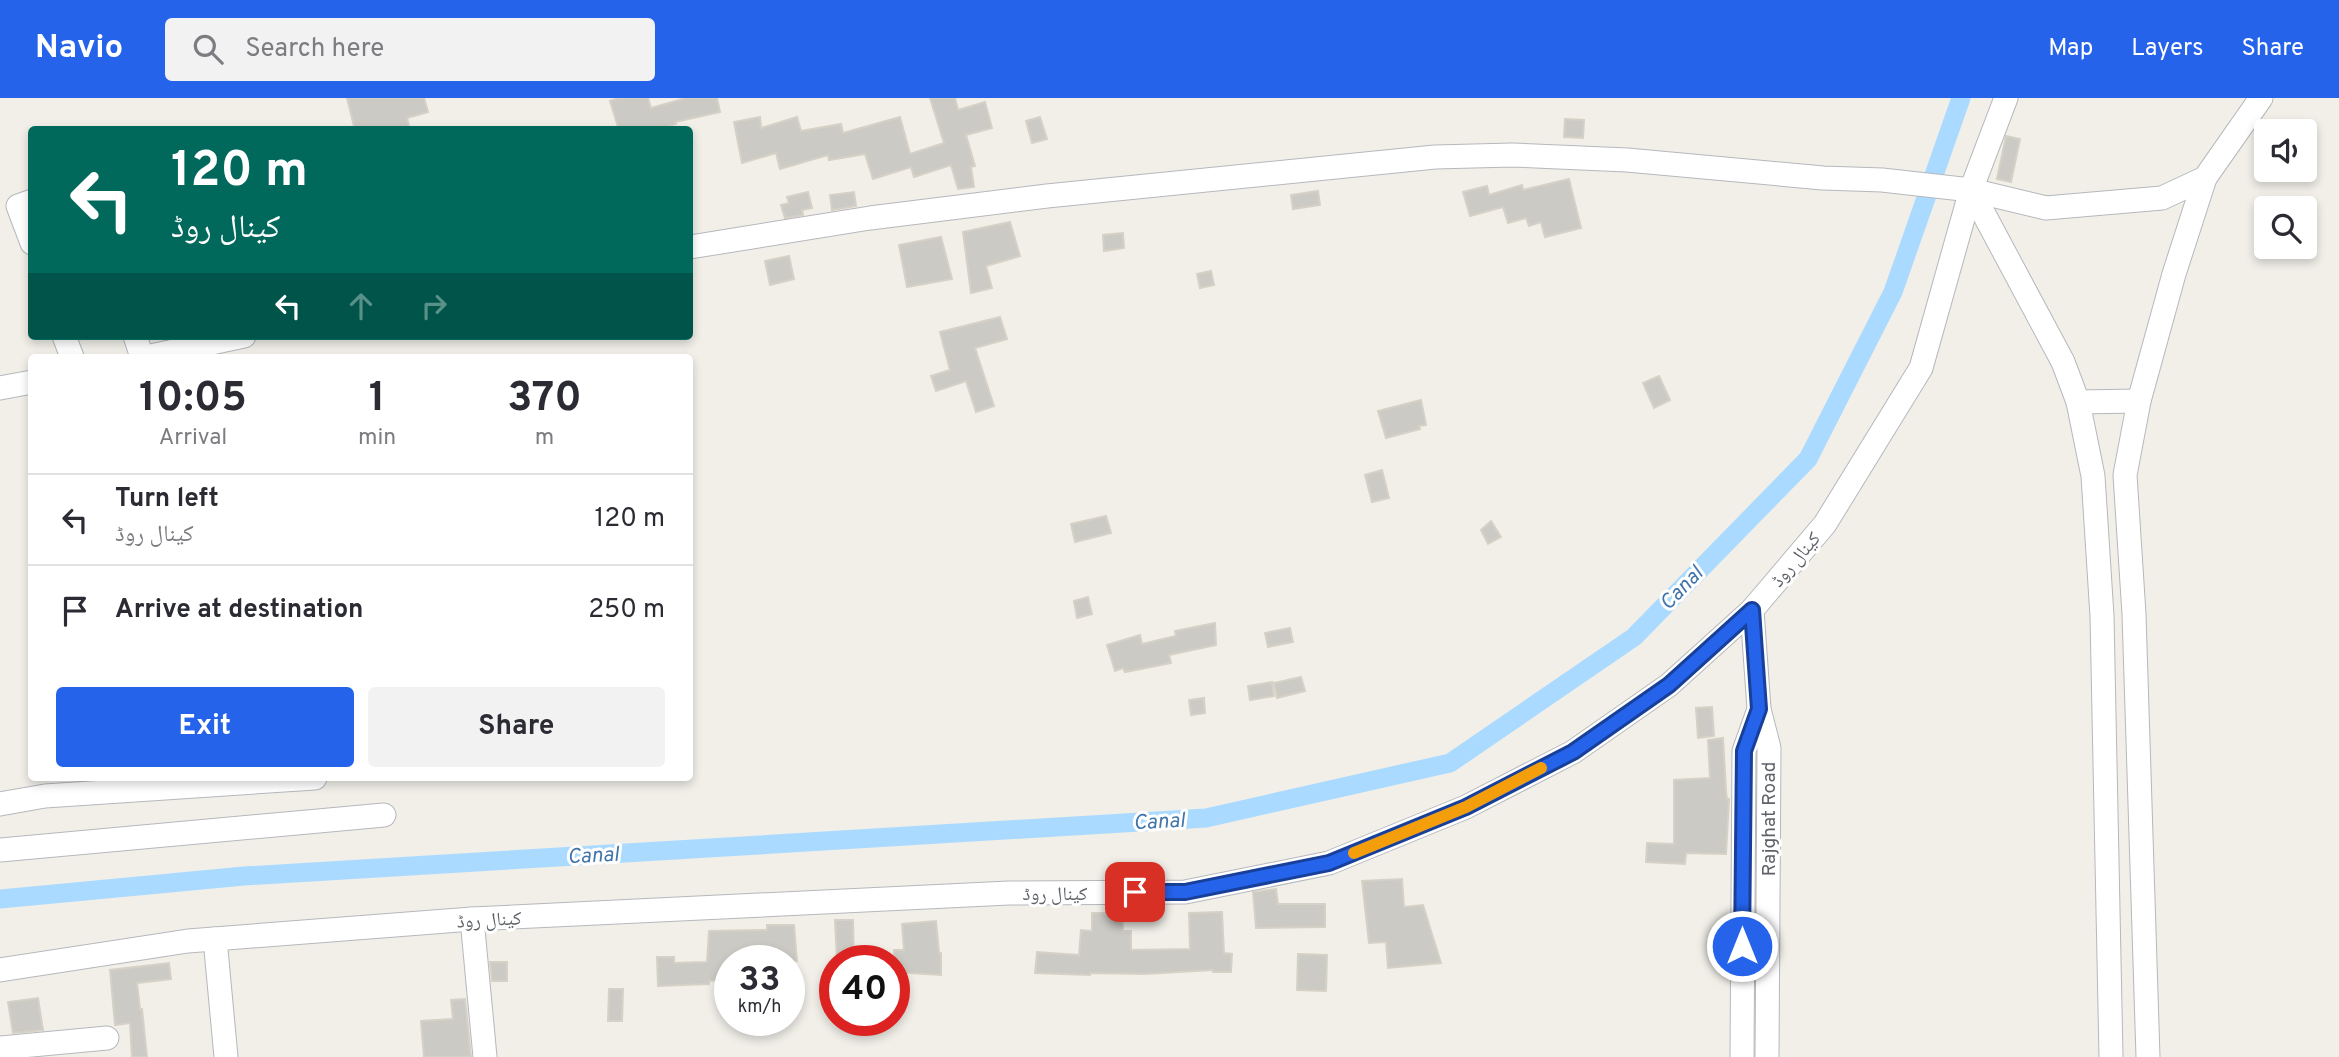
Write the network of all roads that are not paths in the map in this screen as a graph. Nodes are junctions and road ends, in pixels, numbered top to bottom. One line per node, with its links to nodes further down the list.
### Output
1 (2006, 98): 4 (street, کینال روڈ)
2 (2261, 98): 3 (street)
3 (2205, 178): 4 (street); 12 (street)
4 (1961, 188): 7 (street); 13 (street); 16 (street, کینال روڈ)
5 (28, 202): 6 (street)
6 (28, 232)
7 (693, 247)
8 (225, 340): 9 (street)
9 (158, 354)
10 (28, 383): 11 (street)
11 (0, 388)
12 (2138, 401): 13 (street); 14 (street)
13 (2078, 402): 15 (street)
14 (2125, 475): 15 (street); 17 (street)
15 (2093, 476): 18 (street)
16 (1752, 610): 19 (street, Rajghat Road); 24 (street, کینال روڈ)
17 (2134, 614): 18 (street); 35 (street)
18 (2102, 616): 34 (street)
19 (1759, 709): 32 (street, Rajghat Road); 33 (street, Rajghat Road)
20 (270, 781): 21 (street)
21 (0, 804)
22 (384, 815): 23 (street)
23 (0, 850)
24 (472, 919): 25 (street, کینال روڈ); 31 (street)
25 (215, 939): 26 (street, کینال روڈ); 30 (street)
26 (0, 970)
27 (107, 1038): 29 (street)
28 (0, 1048): 29 (street)
29 (34, 1051)
30 (226, 1057)
31 (485, 1057)
32 (1742, 1057)
33 (1767, 1057)
34 (2111, 1057)
35 (2148, 1057)

